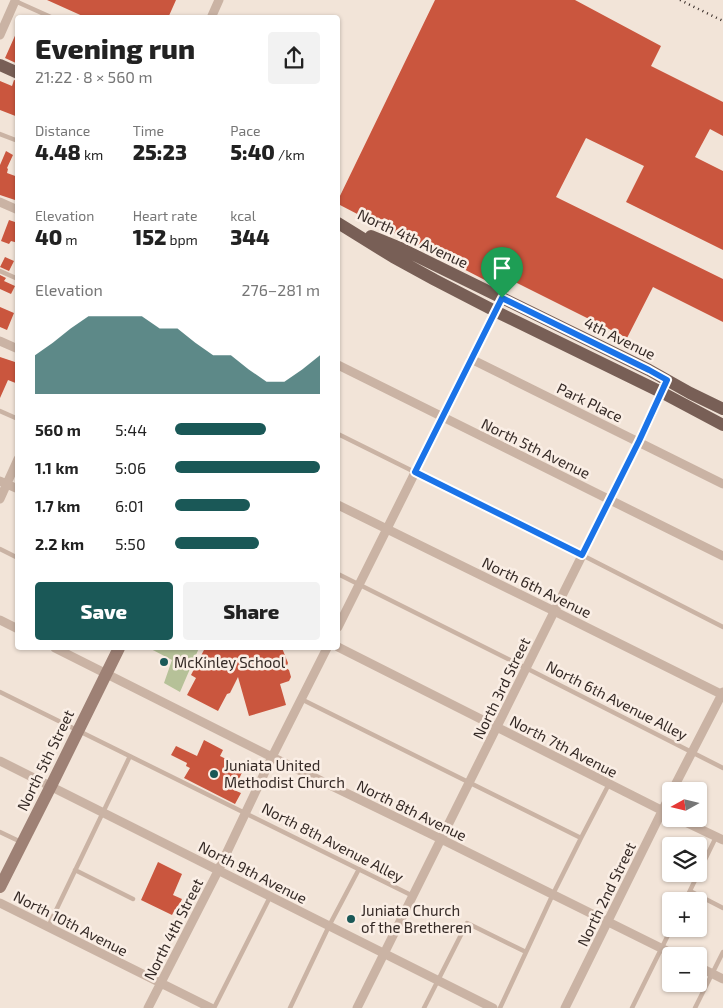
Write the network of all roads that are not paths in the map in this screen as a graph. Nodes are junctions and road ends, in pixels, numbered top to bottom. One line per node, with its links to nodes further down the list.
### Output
1 (14, 0): 3 (lane); 5 (street)
2 (219, 0): 4 (street)
3 (46, 15)
4 (212, 15)
5 (0, 35)
6 (0, 65): 7 (main road)
7 (15, 72)
8 (0, 134): 9 (lane)
9 (15, 140)
10 (0, 202): 11 (street)
11 (15, 209)
12 (340, 223): 16 (main road, North 4th Avenue)
13 (340, 223): 17 (main road, North 4th Avenue)
14 (0, 271): 15 (lane)
15 (15, 278)
16 (502, 298): 17 (street); 22 (main road, 4th Avenue)
17 (495, 311): 20 (street); 23 (main road, 4th Avenue)
18 (0, 341): 19 (street)
19 (15, 347)
20 (471, 359): 27 (street); 30 (street, Park Place)
21 (340, 366): 27 (street, North 5th Avenue)
22 (667, 380): 23 (street, North 3rd Street); 24 (main road, 4th Avenue)
23 (661, 392): 28 (main road, 4th Avenue); 30 (street, North 3rd Street)
24 (723, 409)
25 (0, 411): 26 (lane)
26 (15, 418)
27 (442, 418): 32 (street); 37 (street, North 5th Avenue)
28 (723, 425)
29 (340, 435): 32 (lane)
30 (639, 441): 34 (street, Park Place); 37 (street, North 3rd Street)
31 (15, 464): 33 (street)
32 (415, 472): 39 (street); 41 (lane)
33 (3, 482): 35 (street); 36 (street)
34 (723, 484)
35 (15, 488)
36 (0, 498)
37 (610, 499): 41 (street, North 3rd Street); 43 (street, North 5th Avenue)
38 (340, 506): 39 (street, North 6th Avenue)
39 (387, 529): 45 (street); 46 (street, North 6th Avenue)
40 (0, 549): 42 (lane)
41 (582, 555): 46 (street, North 3rd Street); 49 (lane)
42 (15, 556)
43 (723, 556)
44 (340, 575): 45 (lane, North 6th Avenue Alley)
45 (359, 585): 48 (street); 55 (lane, North 6th Avenue Alley)
46 (554, 611): 55 (street, North 3rd Street); 58 (street, North 6th Avenue)
47 (0, 620): 50 (street)
48 (340, 624)
49 (723, 627)
50 (15, 628)
51 (340, 648): 60 (street, North 7th Avenue)
52 (59, 650): 56 (street, North 8th Avenue)
53 (118, 650): 56 (street, North 5th Street)
54 (326, 650): 59 (street, North 4th Street)
55 (526, 668): 60 (street, North 3rd Street); 62 (lane, North 6th Avenue Alley)
56 (106, 673): 61 (street, North 5th Street); 64 (street, North 8th Avenue)
57 (0, 692): 61 (lane, North 8th Avenue Alley)
58 (723, 694): 62 (street, North 2nd Street)
59 (301, 698): 64 (street, North 4th Street); 67 (lane)
60 (496, 728): 67 (street, North 3rd Street); 69 (street, North 7th Avenue)
61 (78, 730): 63 (lane, North 8th Avenue Alley); 70 (street, North 5th Street)
62 (692, 753): 66 (lane, North 6th Avenue Alley); 68 (street, North 2nd Street)
63 (130, 756): 72 (lane); 73 (lane, North 8th Avenue Alley)
64 (272, 757): 73 (street, North 4th Street); 78 (street, North 8th Avenue)
65 (0, 761): 70 (street, North 9th Avenue)
66 (723, 768)
67 (469, 782): 76 (lane); 78 (street, North 3rd Street)
68 (677, 782)
69 (609, 784): 71 (street, North 7th Avenue); 76 (lane)
70 (51, 786): 72 (street, North 9th Avenue); 79 (street, North 5th Street)
71 (662, 811): 93 (street, North 2nd Street)
72 (103, 812): 82 (lane); 83 (street, North 9th Avenue)
73 (246, 812): 81 (lane, North 8th Avenue Alley); 83 (street, North 4th Street)
74 (698, 828): 77 (street)
75 (0, 832): 79 (lane)
76 (581, 838): 87 (lane)
77 (720, 838): 80 (lane)
78 (441, 839): 87 (street, North 8th Avenue); 88 (street, North 3rd Street)
79 (22, 843): 85 (street, North 5th Street)
80 (707, 859)
81 (359, 869): 88 (lane, North 8th Avenue Alley); 94 (lane)
82 (75, 870): 90 (lane); 95 (lane)
83 (218, 870): 89 (street, North 9th Avenue); 104 (street, North 4th Street)
84 (694, 882): 86 (lane)
85 (0, 886)
86 (690, 891): 92 (lane)
87 (553, 894): 93 (street, North 8th Avenue); 97 (lane)
88 (413, 896): 99 (street, North 3rd Street)
89 (270, 897): 94 (street, North 9th Avenue); 107 (lane)
90 (133, 899)
91 (0, 903): 95 (street, North 10th Avenue)
92 (723, 908)
93 (608, 922): 96 (street, North 8th Avenue); 113 (street, North 2nd Street)
94 (329, 926): 99 (street, North 9th Avenue); 108 (lane)
95 (48, 927): 104 (street, North 10th Avenue)
96 (662, 948): 105 (lane)
97 (526, 952): 103 (lane); 112 (lane)
98 (723, 952): 101 (lane)
99 (384, 953): 103 (street, North 9th Avenue); 109 (street, North 3rd Street)
100 (707, 971): 101 (street)
101 (712, 974): 102 (street); 115 (lane)
102 (723, 979)
103 (438, 980): 110 (lane); 111 (street, North 9th Avenue)
104 (161, 983): 106 (street, North 4th Street); 107 (street, North 10th Avenue)
105 (633, 1007): 114 (lane)
106 (148, 1008)
107 (212, 1008)
108 (290, 1008)
109 (357, 1008)
110 (424, 1008)
111 (493, 1008)
112 (500, 1008)
113 (565, 1008)
114 (640, 1008)
115 (695, 1008)

